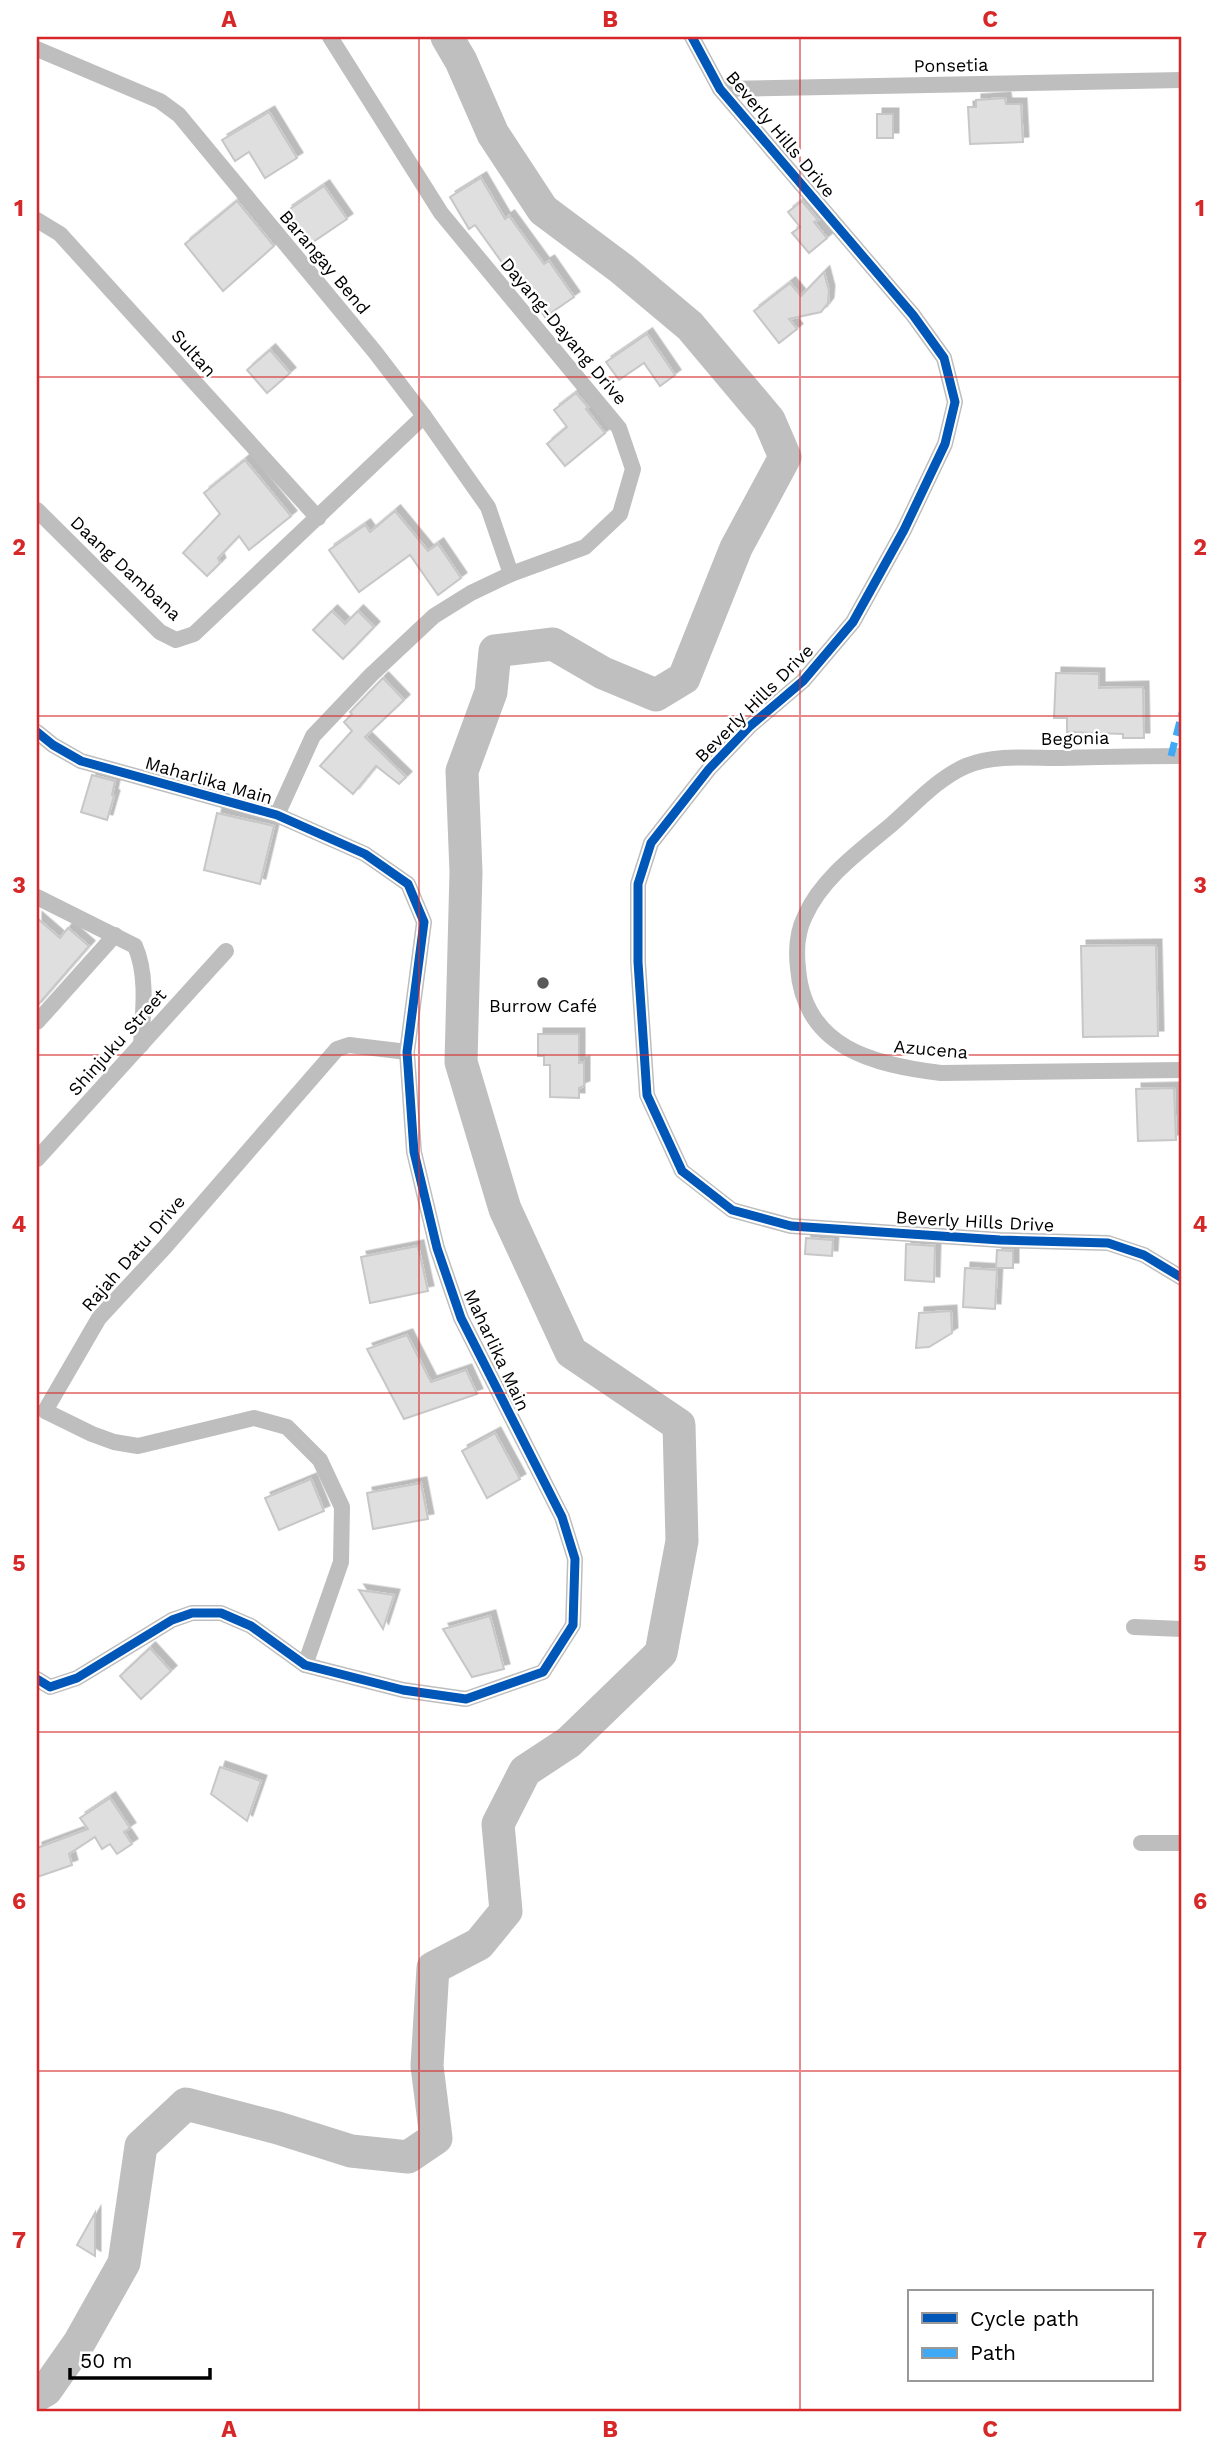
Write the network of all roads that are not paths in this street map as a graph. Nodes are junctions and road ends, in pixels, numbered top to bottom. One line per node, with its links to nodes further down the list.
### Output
1 (330, 37): 10 (street, Dayang-Dayang Drive)
2 (692, 37): 5 (street, Beverly Hills Drive)
3 (37, 49): 7 (street, Barangay Bend)
4 (1182, 80): 5 (street, Ponsetia)
5 (720, 89): 23 (street, Beverly Hills Drive)
6 (37, 220): 9 (street, Sultan)
7 (424, 416): 9 (street); 10 (street, Barangay Bend)
8 (37, 510): 9 (street, Daang Dambana)
9 (318, 518)
10 (511, 574): 14 (street, Dayang-Dayang Drive)
11 (37, 732): 14 (street, Maharlika Main)
12 (1182, 756): 13 (street, Begonia)
13 (970, 765): 21 (street, Azucena)
14 (277, 815): 20 (street, Maharlika Main)
15 (37, 898): 16 (street)
16 (115, 935): 18 (street); 19 (street)
17 (226, 951): 19 (street, Shinjuku Street)
18 (37, 1022)
19 (141, 1045): 22 (street, Shinjuku Street)
20 (407, 1052): 24 (street, Rajah Datu Drive); 27 (street, Maharlika Main)
21 (1182, 1070)
22 (37, 1159)
23 (1182, 1278)
24 (41, 1412): 27 (street, Rajah Datu Drive)
25 (1134, 1627): 26 (street)
26 (1182, 1629)
27 (305, 1665): 28 (street, Maharlika Main)
28 (37, 1679)
29 (1141, 1843): 30 (street)
30 (1182, 1843)

